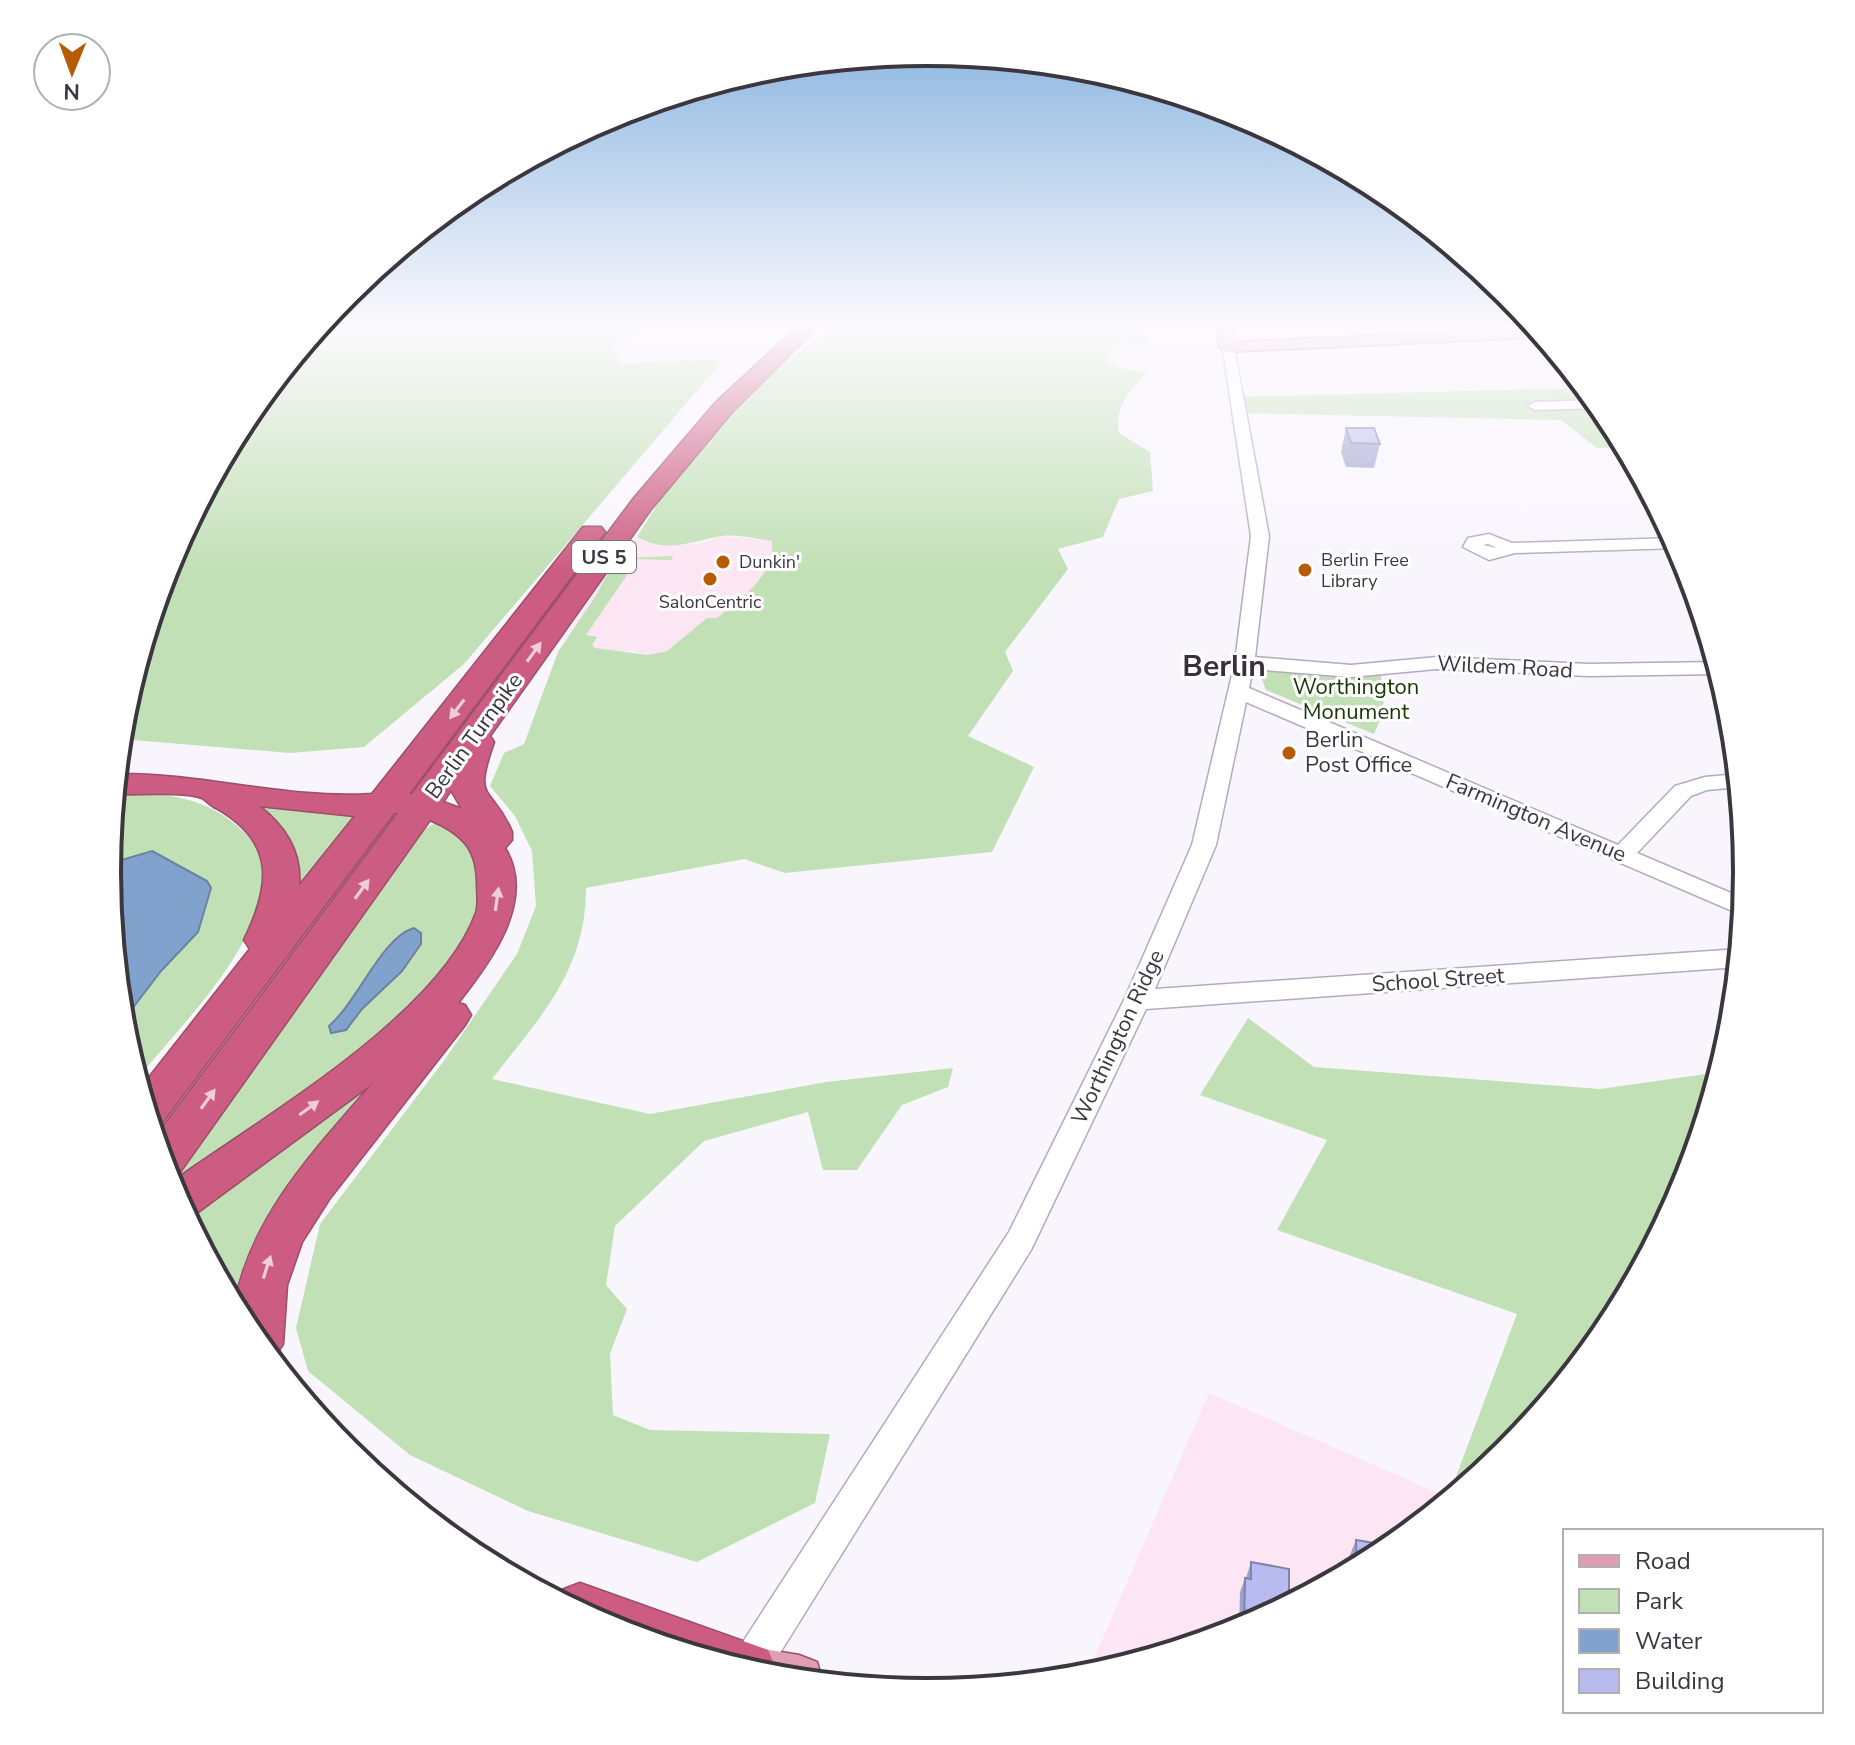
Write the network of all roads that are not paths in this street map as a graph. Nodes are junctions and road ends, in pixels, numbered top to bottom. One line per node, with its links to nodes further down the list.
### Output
1 (693, 409): 14 (highway, Berlin Turnpike / US 5, one-way to 14)
2 (723, 409): 9 (highway, Berlin Turnpike / US 5, one-way to 2)
3 (1238, 409): 6 (street, Worthington Ridge)
4 (1664, 543): 5 (street)
5 (1508, 548)
6 (1245, 662): 7 (street, Wildem Road); 8 (street, Worthington Ridge)
7 (1708, 668)
8 (1239, 691): 16 (street, Farmington Avenue); 21 (street, Worthington Ridge)
9 (482, 724): 14 (highway, Berlin Turnpike / US 5); 15 (highway)
10 (128, 767): 14 (highway)
11 (1728, 782): 16 (street)
12 (126, 784): 13 (highway)
13 (203, 789): 14 (highway); 20 (highway)
14 (405, 803): 15 (highway); 20 (highway, Berlin Turnpike / US 5); 23 (highway, Berlin Turnpike / US 5, one-way to 14)
15 (490, 853): 18 (highway, one-way to 15)
16 (1623, 854): 17 (street, Farmington Avenue)
17 (1733, 903)
18 (481, 942): 24 (highway, one-way to 18); 25 (highway, one-way to 18)
19 (1729, 959): 21 (street, School Street)
20 (235, 997): 22 (highway, Berlin Turnpike / US 5)
21 (1137, 1000): 26 (street, Worthington Ridge)
22 (154, 1101)
23 (170, 1150)
24 (188, 1195)
25 (259, 1323)
26 (753, 1660)

